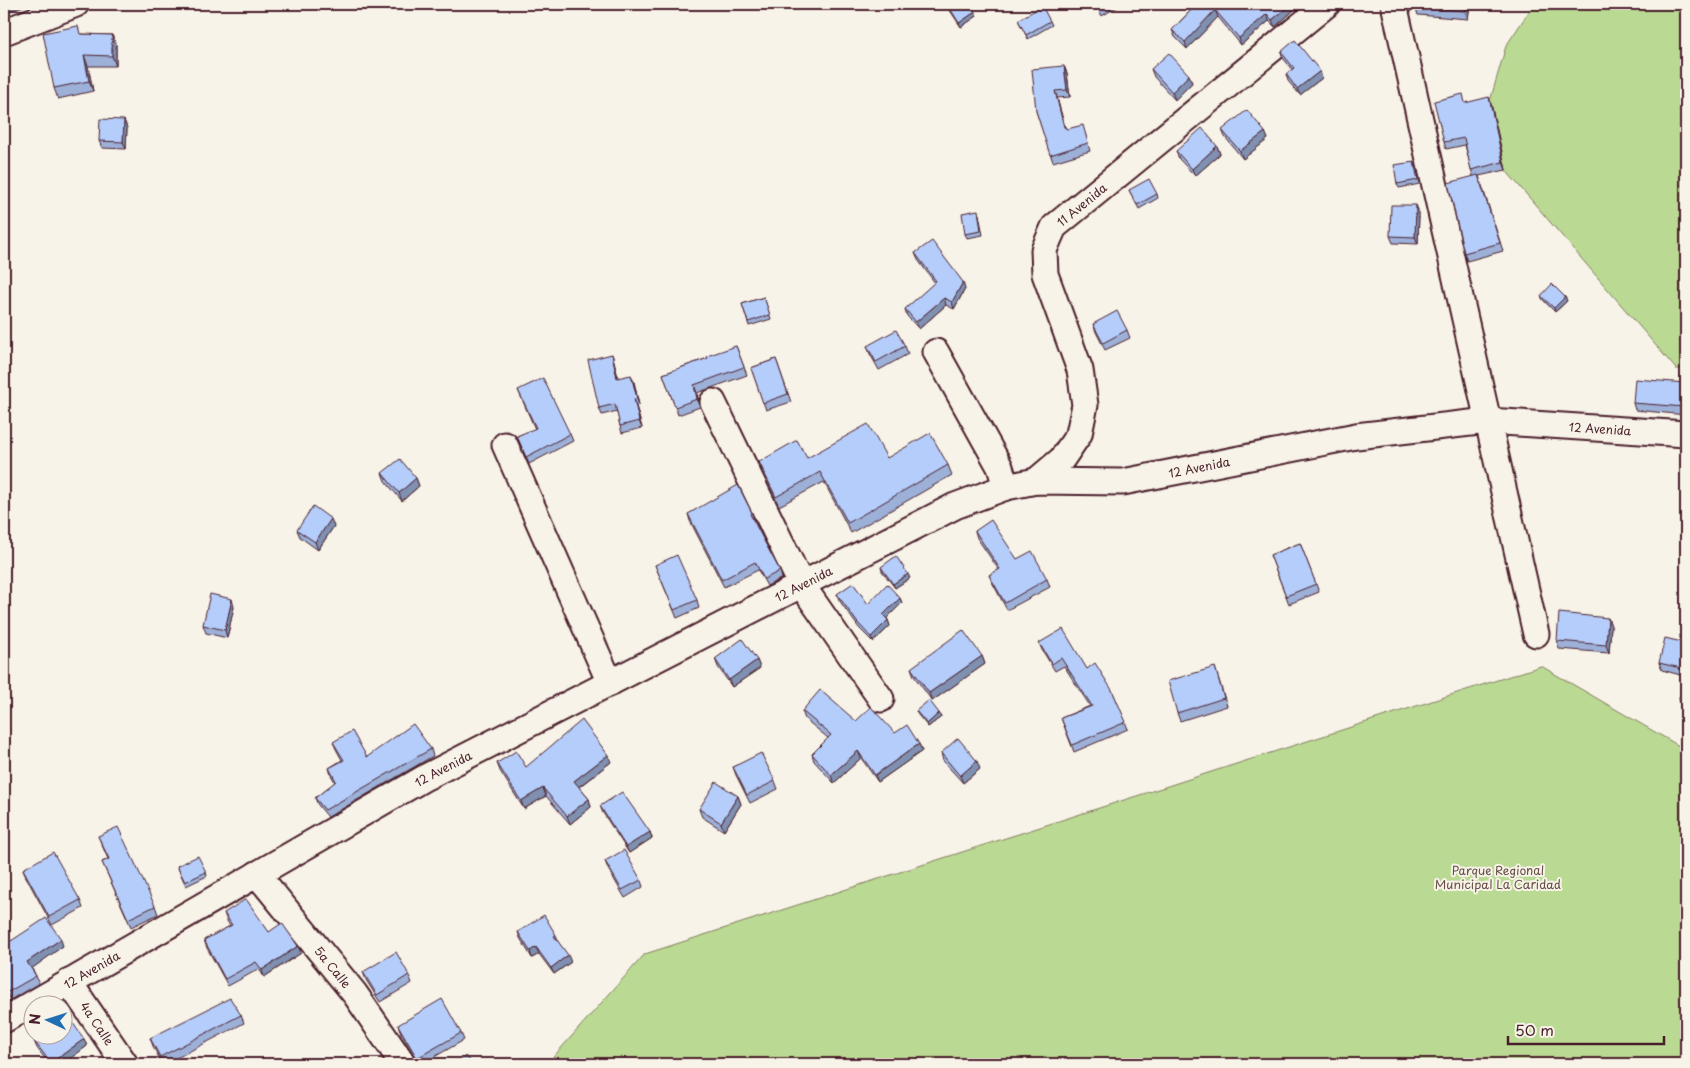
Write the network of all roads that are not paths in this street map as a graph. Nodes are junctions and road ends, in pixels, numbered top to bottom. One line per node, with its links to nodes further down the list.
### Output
1 (76, 4): 4 (street)
2 (1327, 4): 10 (street, 11 Avenida)
3 (1394, 4): 7 (street)
4 (4, 32)
5 (936, 352): 11 (street)
6 (713, 402): 12 (street)
7 (1488, 420): 8 (street, 12 Avenida); 10 (street, 12 Avenida); 13 (street)
8 (1686, 434)
9 (504, 445): 14 (street)
10 (1036, 481): 11 (street, 12 Avenida)
11 (1006, 487): 12 (street, 12 Avenida)
12 (801, 584): 14 (street, 12 Avenida); 15 (street)
13 (1536, 634)
14 (610, 683): 16 (street, 12 Avenida)
15 (881, 699)
16 (257, 874): 17 (street, 12 Avenida); 19 (street, 5a Calle)
17 (69, 982): 18 (street, 12 Avenida); 20 (street, 4a Calle)
18 (4, 1020)
19 (394, 1061)
20 (125, 1064)

